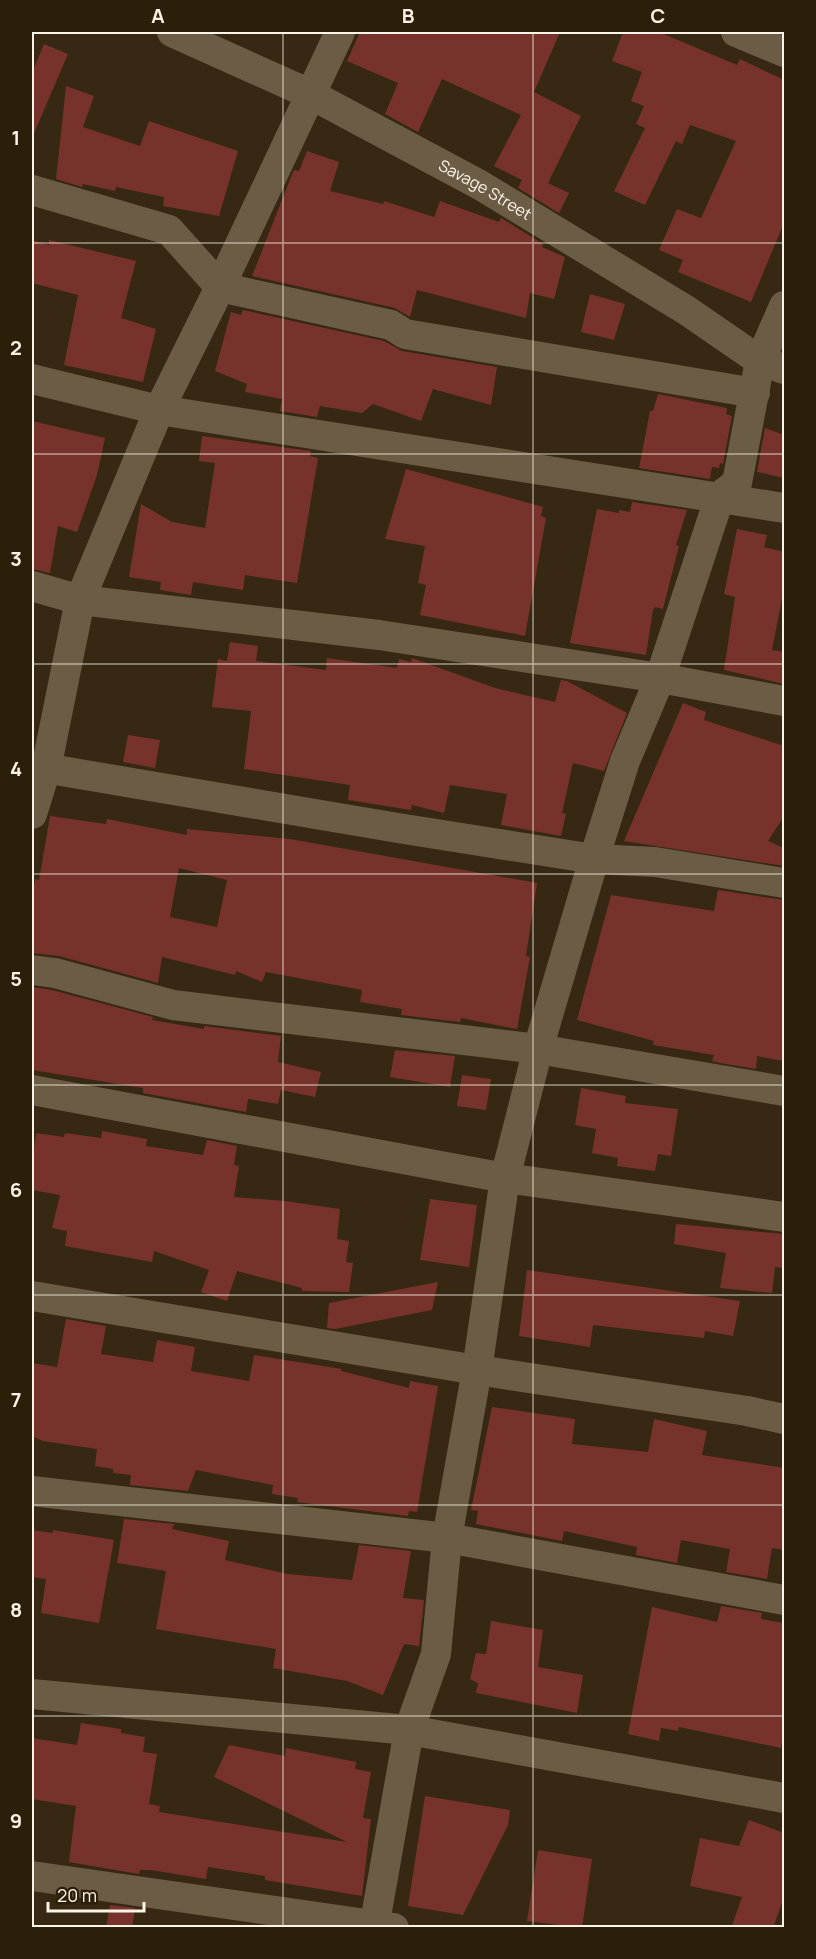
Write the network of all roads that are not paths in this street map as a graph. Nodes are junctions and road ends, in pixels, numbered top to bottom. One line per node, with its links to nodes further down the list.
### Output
1 (172, 32): 5 (street, Savage Street)
2 (340, 32): 5 (street)
3 (736, 32): 4 (street)
4 (784, 52)
5 (310, 94): 7 (street); 9 (street, Savage Street)
6 (32, 190): 7 (street)
7 (220, 287): 11 (street); 12 (street)
8 (784, 306): 9 (street)
9 (772, 365): 11 (street)
10 (32, 379): 12 (street)
11 (755, 393): 13 (street)
12 (159, 410): 13 (street); 16 (street)
13 (720, 496): 14 (street); 17 (street)
14 (784, 508)
15 (32, 586): 16 (street)
16 (80, 600): 17 (street); 19 (street)
17 (660, 678): 18 (street); 21 (street)
18 (784, 701)
19 (39, 767): 20 (street); 21 (street)
20 (32, 814)
21 (594, 858): 22 (street); 24 (street)
22 (784, 883)
23 (32, 969): 24 (street)
24 (538, 1049): 26 (street); 27 (street)
25 (32, 1090): 27 (street)
26 (784, 1091)
27 (506, 1178): 28 (street); 30 (street)
28 (784, 1218)
29 (32, 1296): 30 (street)
30 (477, 1370): 31 (street); 33 (street)
31 (784, 1419)
32 (32, 1491): 33 (street)
33 (447, 1538): 34 (street); 36 (street)
34 (784, 1600)
35 (32, 1694): 36 (street)
36 (409, 1730): 37 (street); 39 (street)
37 (784, 1798)
38 (32, 1876): 39 (street)
39 (381, 1926)

